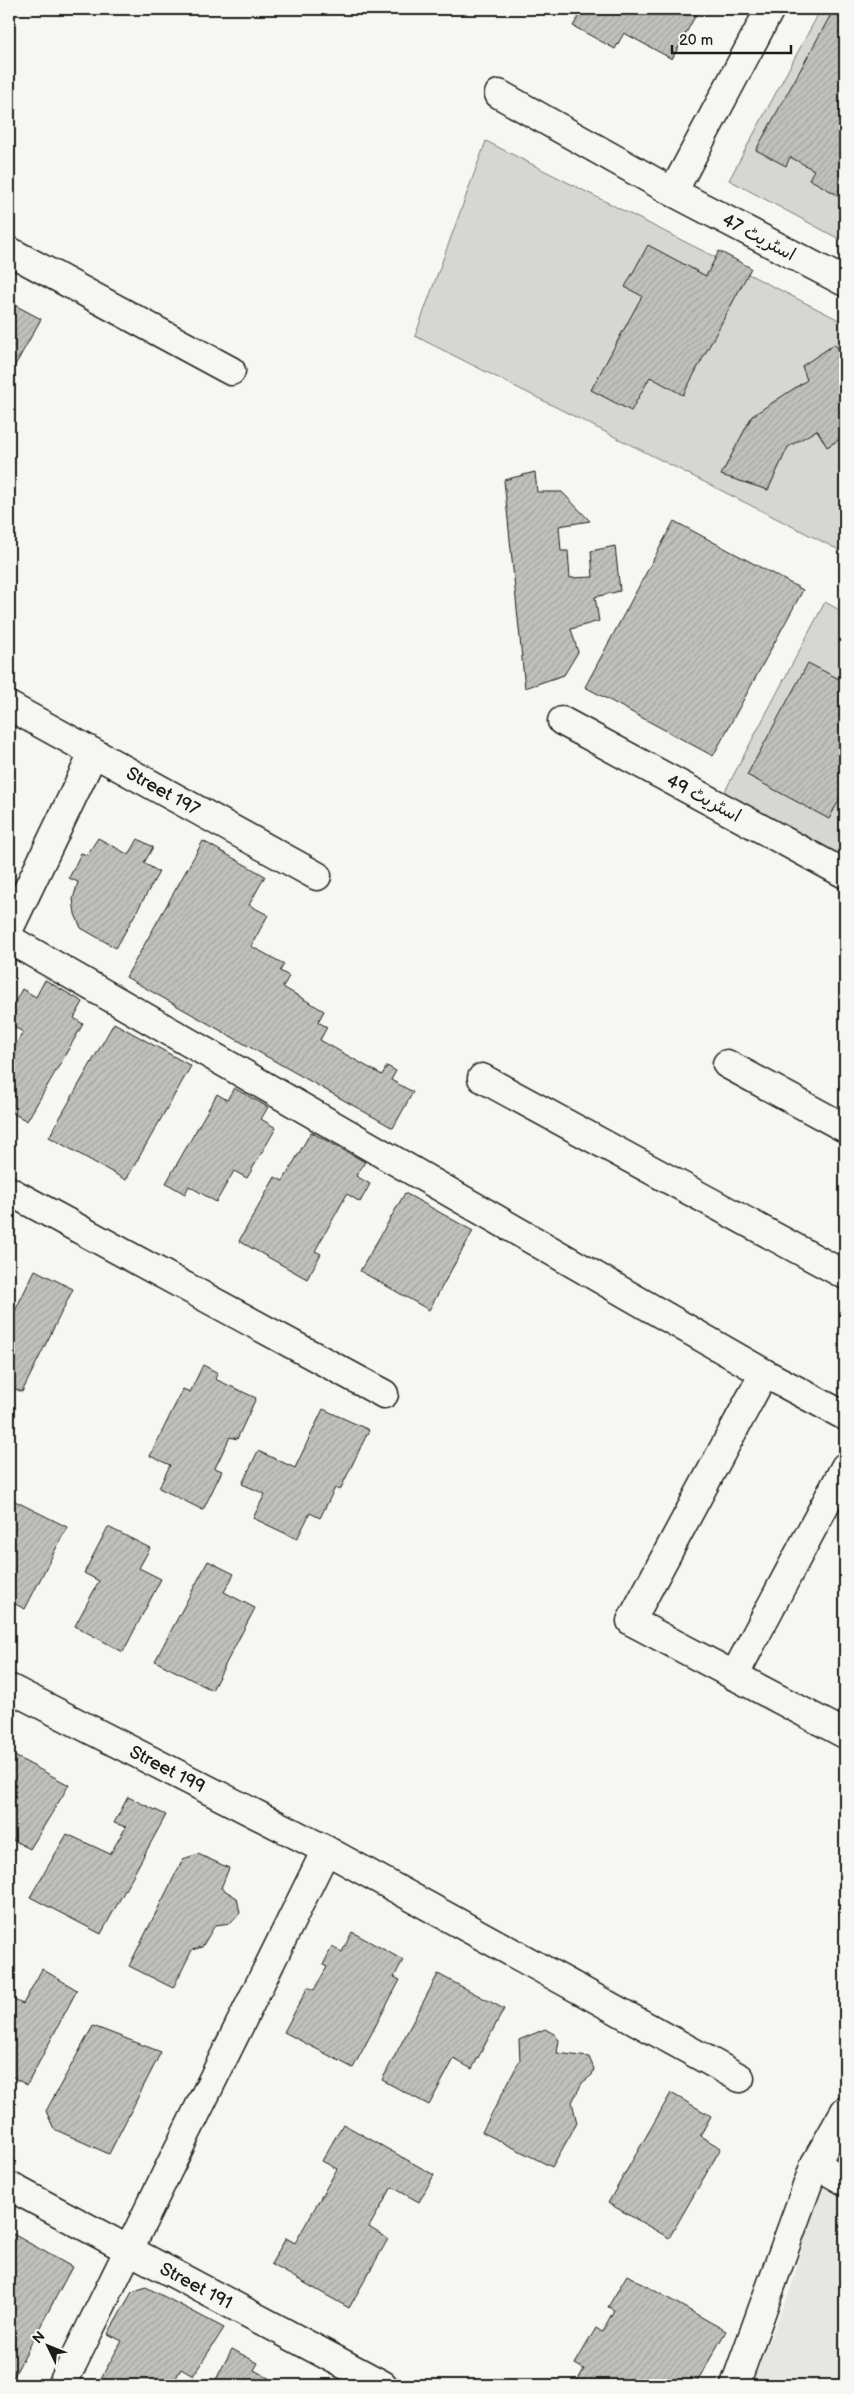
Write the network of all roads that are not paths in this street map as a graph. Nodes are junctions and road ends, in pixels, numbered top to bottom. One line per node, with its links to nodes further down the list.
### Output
1 (770, 9): 3 (street)
2 (499, 94): 3 (street, اسٹریٹ 47)
3 (673, 192): 5 (street, اسٹریٹ 47)
4 (9, 250): 6 (street)
5 (845, 282)
6 (231, 372)
7 (9, 706): 9 (street, Street 197)
8 (562, 721): 10 (street, اسٹریٹ 49)
9 (93, 754): 11 (street, Street 197); 12 (street)
10 (845, 874)
11 (317, 876)
12 (9, 929)
13 (9, 939): 19 (street)
14 (727, 1064): 16 (street)
15 (482, 1078): 18 (street)
16 (845, 1128)
17 (9, 1191): 20 (street)
18 (845, 1275)
19 (764, 1373): 21 (street); 23 (street)
20 (384, 1394)
21 (845, 1416)
22 (845, 1467): 23 (street)
23 (734, 1676): 25 (street)
24 (9, 1688): 26 (street, Street 199)
25 (841, 1723)
26 (326, 1850): 27 (street, Street 199); 32 (street)
27 (740, 2078)
28 (845, 2111): 29 (street)
29 (815, 2164): 30 (street); 35 (street)
30 (845, 2180)
31 (9, 2186): 32 (street, Street 191)
32 (130, 2251): 33 (street); 34 (street, Street 191)
33 (62, 2385)
34 (383, 2385)
35 (735, 2385)

